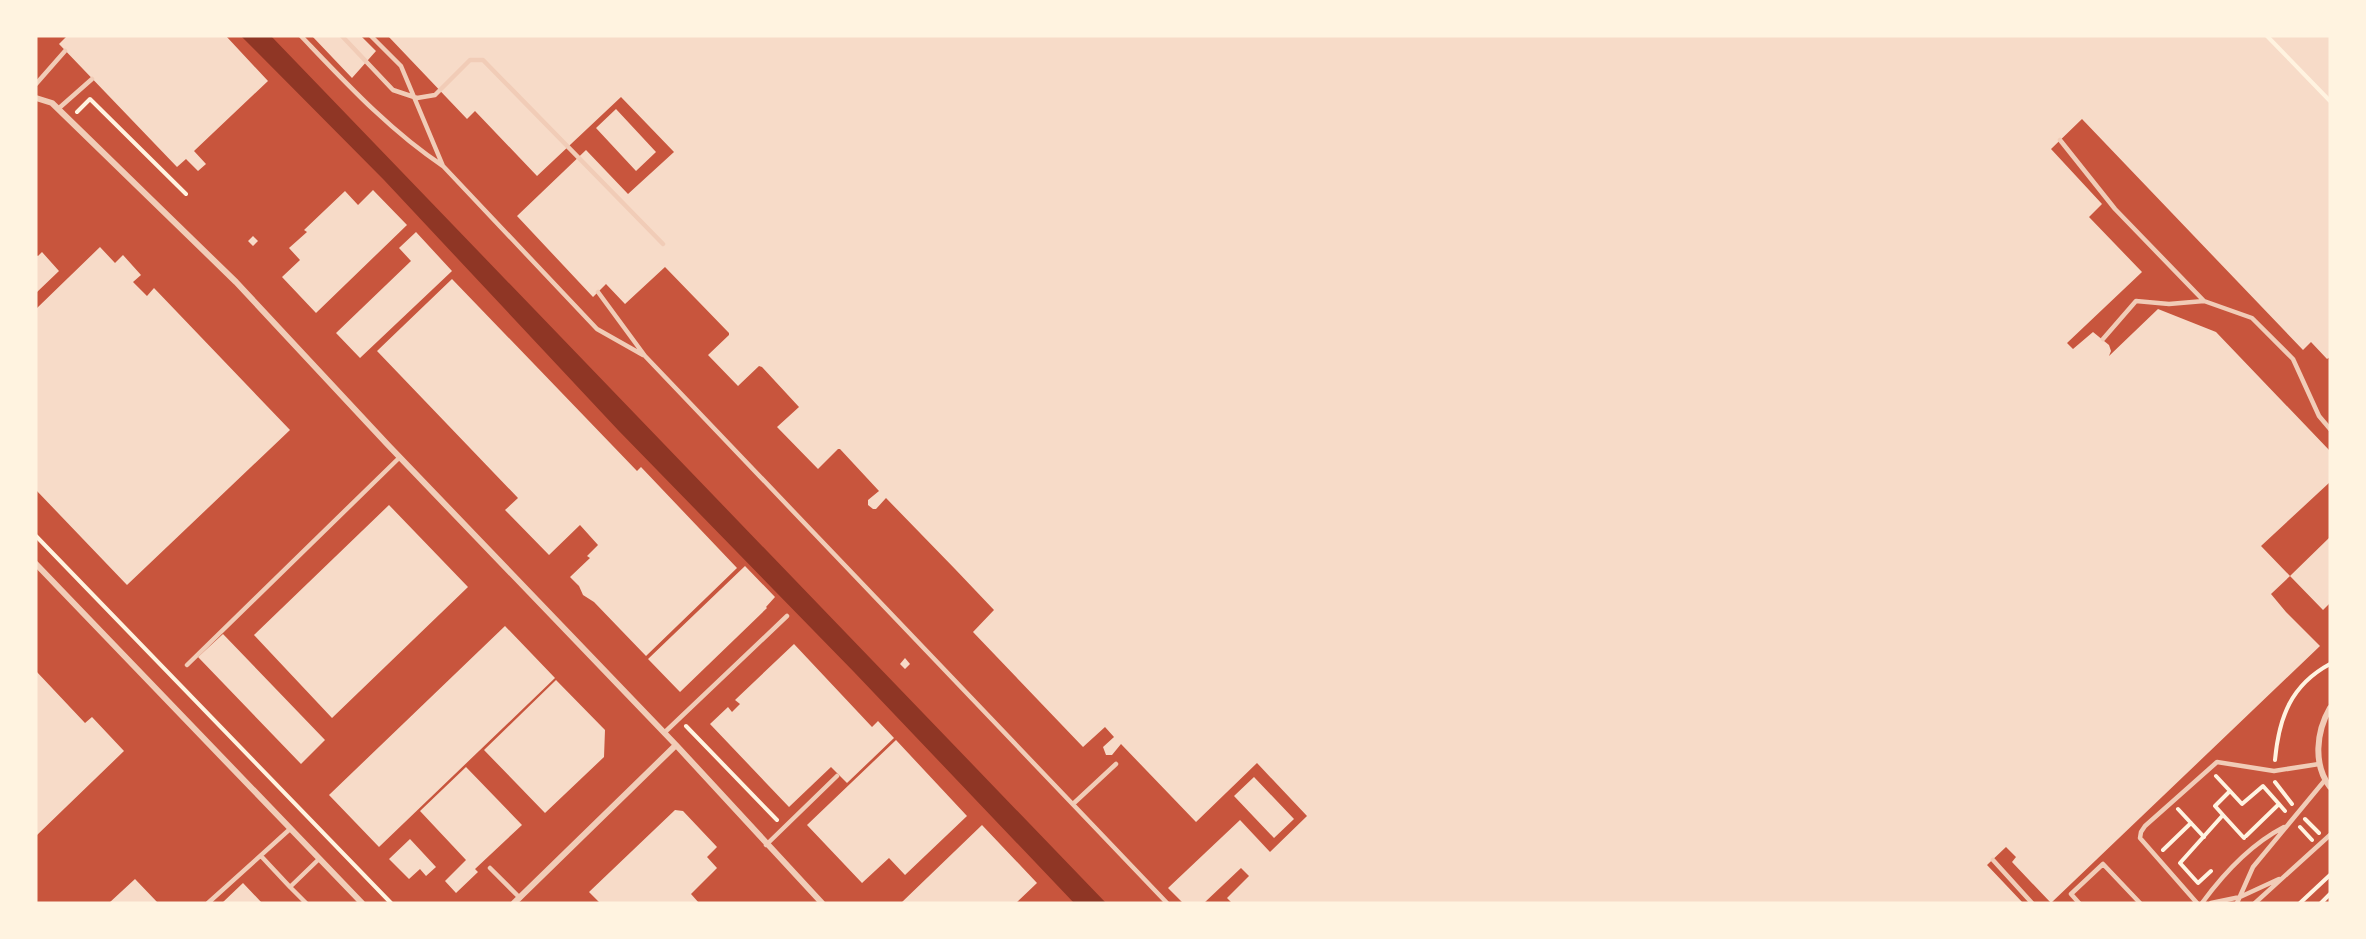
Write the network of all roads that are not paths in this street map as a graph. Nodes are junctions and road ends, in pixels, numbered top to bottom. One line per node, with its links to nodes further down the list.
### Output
1 (301, 36): 10 (lane)
2 (342, 36): 11 (lane)
3 (371, 36): 10 (lane)
4 (65, 51): 6 (lane)
5 (92, 79): 8 (lane)
6 (36, 84)
7 (36, 98): 8 (street)
8 (58, 109): 17 (street)
9 (2060, 140): 13 (lane)
10 (443, 166): 15 (lane)
11 (663, 244)
12 (598, 292): 15 (lane)
13 (2204, 301): 14 (lane); 16 (lane)
14 (2103, 339)
15 (645, 356): 29 (lane)
16 (2330, 429)
17 (400, 457): 20 (lane); 22 (street)
18 (36, 564): 31 (street)
19 (787, 616): 22 (lane)
20 (187, 665)
21 (2330, 708): 25 (street)
22 (664, 733): 23 (street)
23 (676, 745): 33 (street); 41 (street)
24 (1116, 764): 29 (lane)
25 (2319, 764): 27 (street); 51 (lane)
26 (837, 776): 33 (lane)
27 (2325, 780): 28 (street); 30 (lane)
28 (2330, 787)
29 (1072, 804): 47 (lane)
30 (2286, 826): 40 (lane); 51 (lane)
31 (290, 829): 34 (lane); 35 (street)
32 (2328, 837): 38 (lane)
33 (766, 845): 46 (street)
34 (261, 856): 39 (lane); 42 (lane)
35 (319, 859): 39 (lane); 44 (street)
36 (1993, 860): 48 (lane)
37 (490, 868): 41 (lane)
38 (2286, 876): 40 (lane); 54 (lane)
39 (290, 887): 43 (lane)
40 (2240, 897): 52 (lane); 53 (lane)
41 (520, 898): 45 (street)
42 (208, 903)
43 (306, 903)
44 (362, 903)
45 (514, 903)
46 (822, 903)
47 (1167, 903)
48 (2032, 903)
49 (2079, 903): 50 (lane)
50 (2140, 903)
51 (2200, 903)
52 (2211, 903)
53 (2237, 903)
54 (2255, 903)

